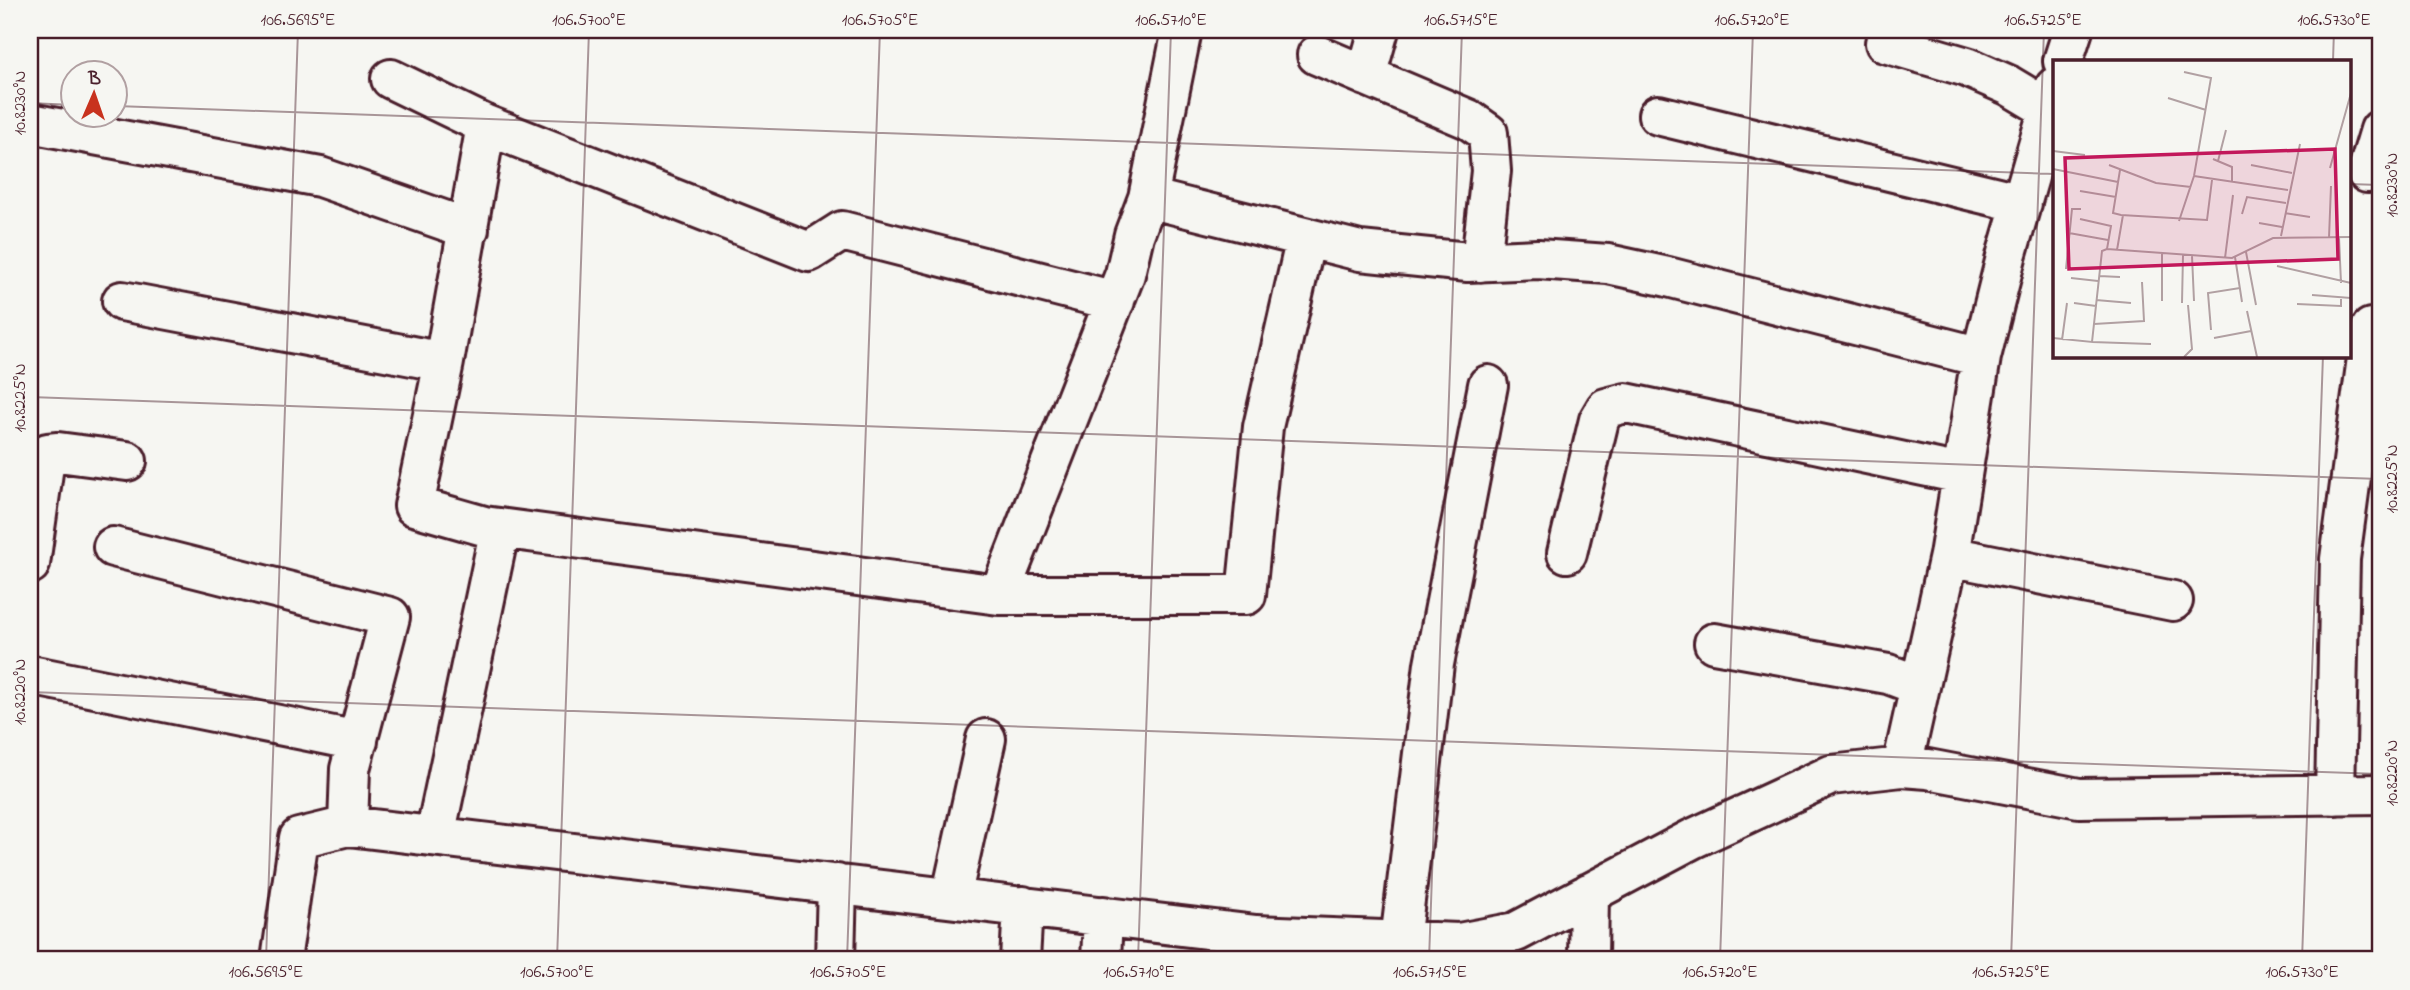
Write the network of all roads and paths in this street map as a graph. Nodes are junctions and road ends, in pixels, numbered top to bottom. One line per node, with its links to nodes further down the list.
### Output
1 (1182, 30): 15 (street)
2 (1379, 30): 7 (street)
3 (2073, 30): 6 (street)
4 (1885, 43): 9 (street)
5 (1317, 55): 7 (street)
6 (2063, 60)
7 (1366, 76): 19 (street)
8 (391, 79): 12 (street)
9 (2051, 98): 16 (street)
10 (1658, 115): 16 (street)
11 (30, 123): 17 (street)
12 (486, 125): 17 (street); 20 (street)
13 (2380, 130): 14 (street)
14 (2367, 173)
15 (1147, 198): 18 (street); 20 (street)
16 (2022, 203): 23 (street)
17 (469, 229): 24 (street)
18 (1306, 238): 19 (street); 33 (street)
19 (1481, 261): 23 (street)
20 (1115, 300): 33 (street)
21 (122, 301): 24 (street)
22 (2371, 328): 42 (street)
23 (1981, 357): 27 (street)
24 (444, 362): 28 (street)
25 (1488, 385): 50 (street)
26 (127, 461): 32 (street)
27 (1961, 474): 30 (street); 31 (street)
28 (500, 528): 33 (street); 44 (street)
29 (113, 547): 39 (street)
30 (1567, 554)
31 (1949, 556): 34 (street); 37 (street)
32 (30, 564)
33 (999, 595)
34 (2173, 601)
35 (1714, 643): 37 (street)
36 (30, 675): 39 (street)
37 (1920, 687): 40 (street)
38 (986, 738): 47 (street)
39 (358, 741): 43 (street)
40 (1902, 767): 42 (street); 46 (street)
41 (2380, 794): 42 (street)
42 (2334, 795)
43 (348, 826): 44 (street); 52 (street)
44 (435, 836): 45 (street)
45 (837, 884): 47 (street); 53 (street)
46 (1589, 893): 51 (street); 56 (street)
47 (951, 898): 48 (street)
48 (1023, 906): 49 (street); 54 (street)
49 (1103, 916): 50 (street); 55 (street)
50 (1400, 941): 51 (street)
51 (1493, 949)
52 (281, 960)
53 (835, 960)
54 (1020, 960)
55 (1101, 960)
56 (1588, 960)

